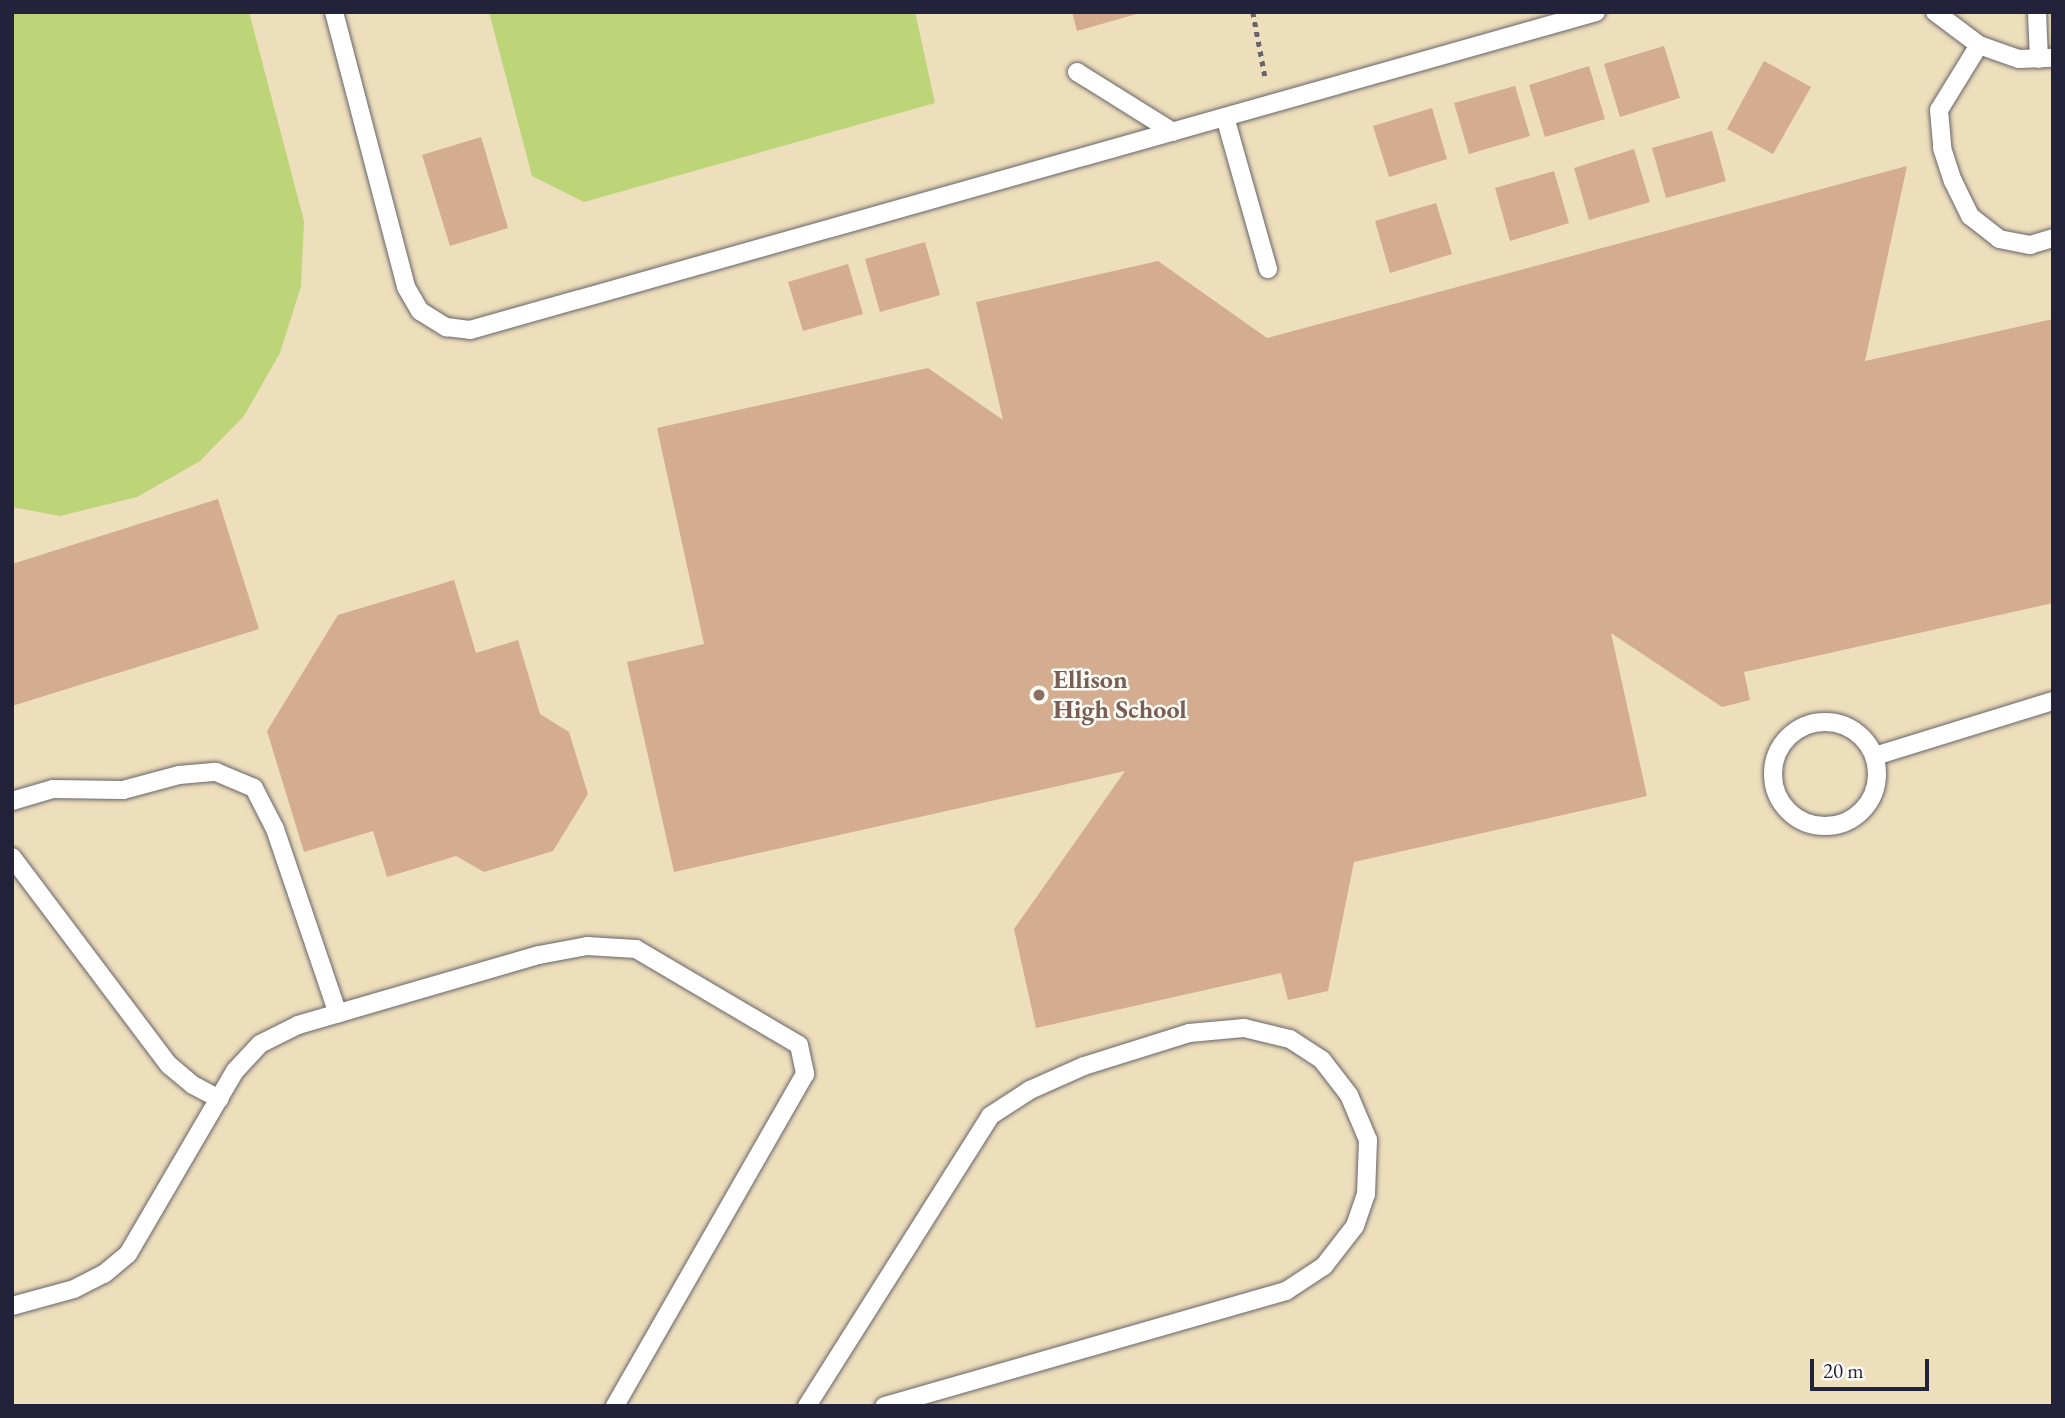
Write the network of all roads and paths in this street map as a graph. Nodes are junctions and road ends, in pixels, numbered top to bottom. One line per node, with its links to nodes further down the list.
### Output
1 (334, 12): 11 (lane)
2 (1253, 12): 9 (path)
3 (1596, 12): 9 (lane)
4 (1935, 12): 6 (lane)
5 (2037, 12): 7 (lane)
6 (1979, 46): 7 (lane); 12 (lane)
7 (2046, 58)
8 (1077, 72): 11 (lane)
9 (1270, 105): 10 (lane)
10 (1225, 117): 11 (lane); 13 (lane)
11 (1173, 132)
12 (2053, 239)
13 (1268, 269)
14 (2053, 701): 15 (lane)
15 (1875, 756): 15 (lane)
16 (12, 801): 18 (lane)
17 (12, 857): 19 (lane)
18 (338, 1014): 19 (lane); 22 (lane)
19 (219, 1099): 20 (lane)
20 (12, 1306)
21 (810, 1405): 23 (lane)
22 (615, 1406)
23 (884, 1406)

